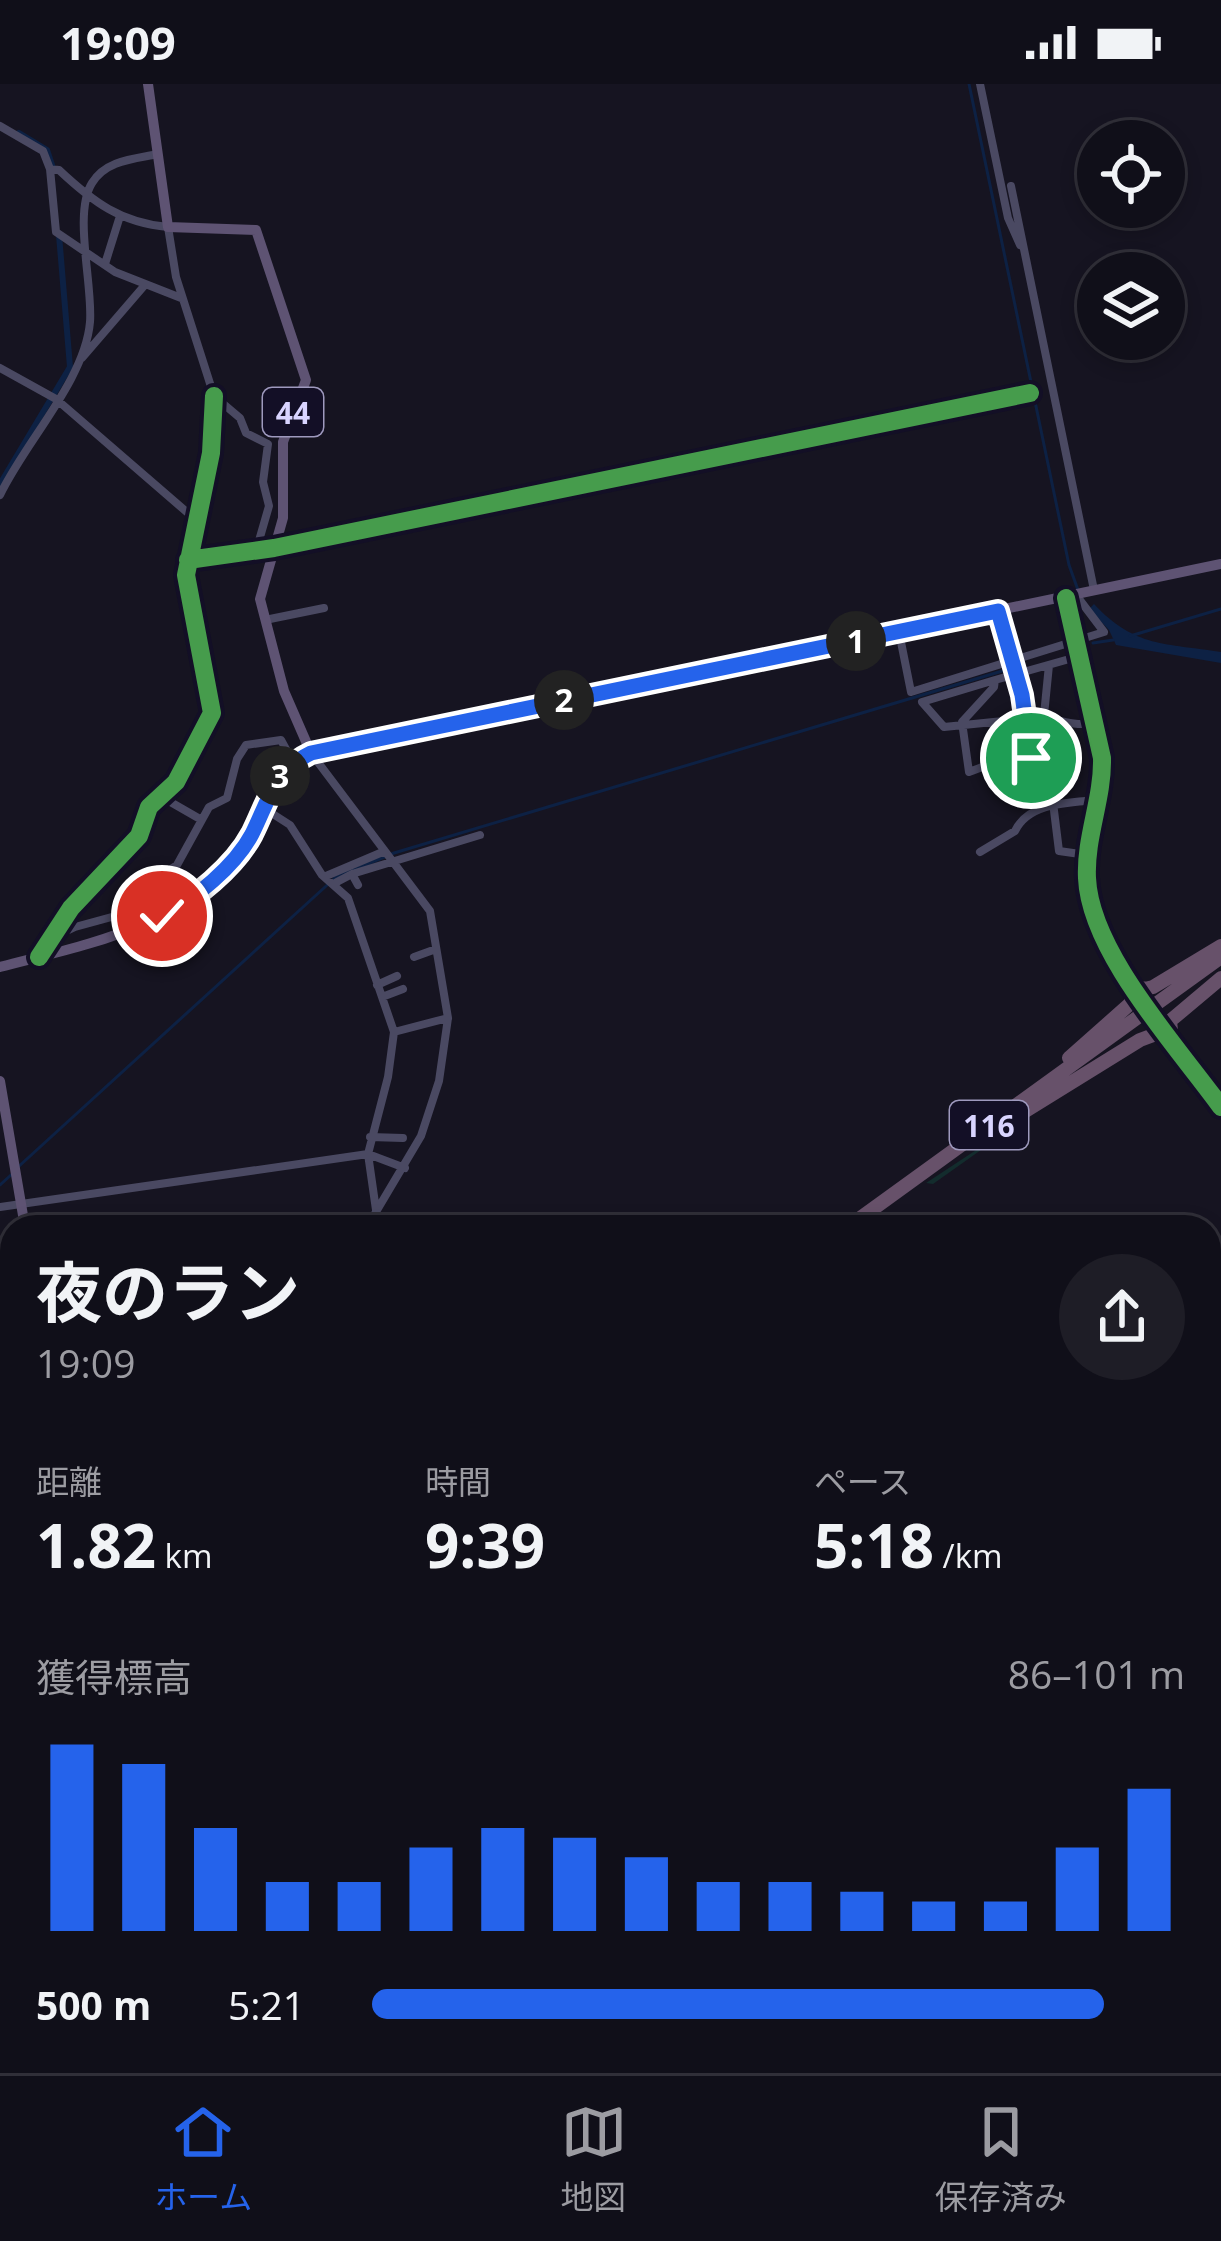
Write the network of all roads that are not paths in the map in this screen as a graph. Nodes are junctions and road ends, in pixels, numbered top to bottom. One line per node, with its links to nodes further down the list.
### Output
1 (148, 84): 4 (main road)
2 (980, 84): 9 (street)
3 (0, 127): 5 (street)
4 (158, 154): 7 (street); 10 (main road)
5 (50, 169): 7 (street); 12 (street)
6 (1011, 186): 11 (street)
7 (86, 196): 8 (street); 12 (street)
8 (120, 216): 10 (street); 13 (street)
9 (1007, 218): 11 (street); 14 (street)
10 (168, 226): 16 (street); 24 (main road, 44)
11 (1022, 237): 14 (street)
12 (87, 252): 13 (street); 17 (street)
13 (105, 264): 15 (street)
14 (1028, 270): 28 (street)
15 (144, 286): 16 (street); 17 (street)
16 (182, 298): 20 (street)
17 (80, 358): 21 (street)
18 (0, 368): 21 (street)
19 (1030, 393): 24 (street)
20 (214, 396): 23 (street); 25 (street)
21 (56, 399): 22 (street); 23 (street)
22 (0, 496)
23 (196, 520): 26 (street)
24 (274, 548): 25 (street); 31 (main road, 44)
25 (256, 551): 26 (street)
26 (188, 560): 48 (street)
27 (1221, 564): 28 (main road)
28 (1081, 594): 30 (main road); 33 (street); 33 (street)
29 (324, 608): 31 (street)
30 (998, 611): 32 (main road); 34 (street)
31 (265, 620): 43 (main road, 44)
32 (898, 632): 34 (street); 43 (main road)
33 (1079, 648): 34 (street); 35 (street); 41 (street)
34 (1011, 662): 36 (street)
35 (1049, 665): 36 (street); 38 (street)
36 (1016, 674): 37 (street); 39 (street)
37 (995, 680): 42 (street); 42 (street)
38 (1045, 715): 39 (street); 41 (street); 47 (street)
39 (1023, 717): 40 (street); 44 (street)
40 (992, 723): 42 (street); 45 (street)
41 (1093, 723): 49 (street)
42 (962, 725): 45 (street)
43 (311, 753): 46 (main road); 56 (street)
44 (1028, 755): 45 (street); 47 (street)
45 (1007, 758)
46 (293, 762): 51 (main road); 52 (street)
47 (1048, 762): 50 (street)
48 (160, 796): 52 (street); 60 (street)
49 (1098, 800): 50 (street); 55 (street)
50 (1054, 805): 54 (street); 55 (street)
51 (262, 806): 58 (street); 63 (main road)
52 (201, 819): 60 (street)
53 (480, 835): 56 (street)
54 (980, 852)
55 (1087, 855): 71 (street)
56 (388, 856): 57 (street); 58 (street); 62 (street)
57 (352, 874): 58 (street); 59 (street)
58 (330, 880): 70 (street)
59 (358, 885)
60 (51, 939): 63 (street)
61 (1221, 946): 69 (highway)
62 (436, 949): 64 (street); 76 (street)
63 (39, 957): 66 (main road)
64 (414, 957)
65 (1221, 961): 78 (highway, 116)
66 (0, 968)
67 (397, 976): 70 (street)
68 (1221, 978): 74 (highway)
69 (1168, 980): 71 (highway); 75 (highway)
70 (377, 985): 73 (street)
71 (1131, 985): 75 (street); 77 (highway)
72 (403, 989): 73 (street)
73 (382, 997): 79 (street)
74 (1199, 998): 75 (highway); 80 (highway)
75 (1151, 1011): 77 (highway); 78 (highway); 80 (street)
76 (448, 1018): 79 (street); 87 (street)
77 (1106, 1025): 83 (highway)
78 (1134, 1031): 80 (highway); 83 (highway, 116)
79 (394, 1032): 84 (street)
80 (1172, 1040): 82 (street)
81 (0, 1081): 88 (main road)
82 (1221, 1107)
83 (981, 1135): 93 (highway, 116); 94 (highway, 116)
84 (370, 1137): 85 (street); 86 (street)
85 (403, 1138)
86 (368, 1154): 87 (street); 88 (street); 90 (street)
87 (405, 1168): 90 (street)
88 (21, 1204): 89 (street); 91 (main road)
89 (0, 1207)
90 (376, 1211): 92 (street)
91 (23, 1215)
92 (374, 1215)
93 (865, 1215)
94 (875, 1215)

